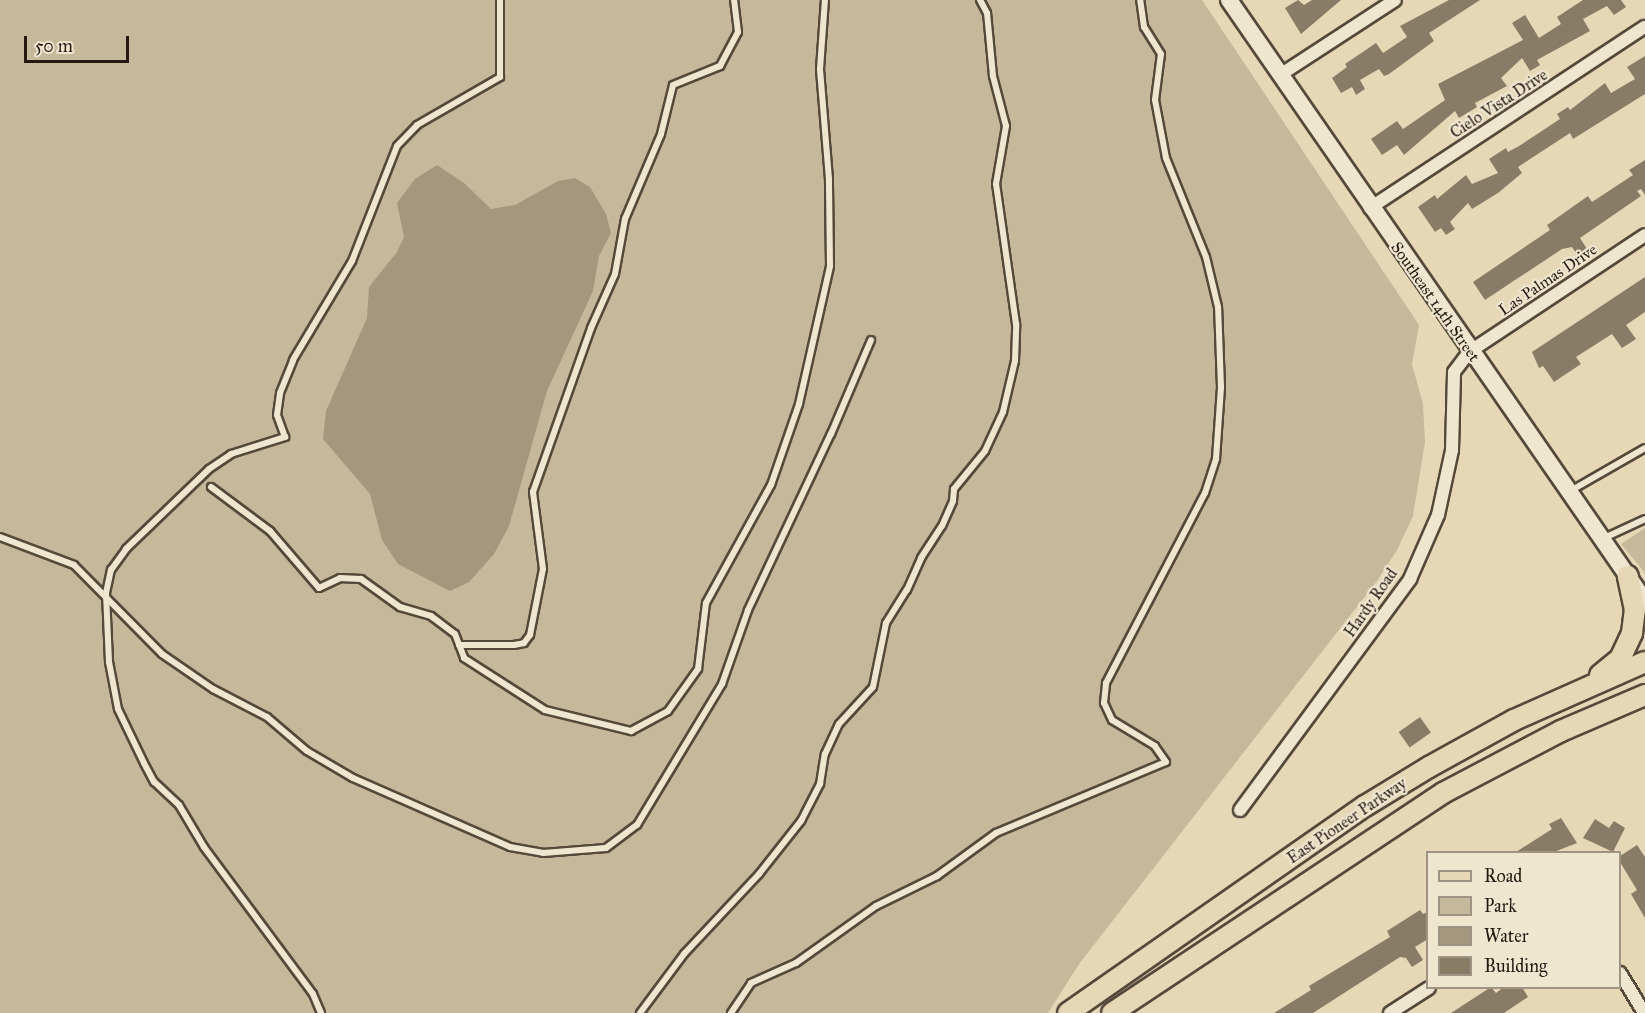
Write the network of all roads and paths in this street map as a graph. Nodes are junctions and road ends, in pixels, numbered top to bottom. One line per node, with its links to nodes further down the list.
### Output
1 (500, 0): 21 (lane)
2 (734, 0): 23 (lane)
3 (825, 0): 23 (lane)
4 (980, 0): 31 (lane)
5 (1140, 0): 32 (lane)
6 (1229, 0): 9 (street, Southeast 14th Street)
7 (1395, 0): 9 (street)
8 (1645, 27): 10 (street, Cielo Vista Drive)
9 (1280, 75): 10 (street, Southeast 14th Street)
10 (1370, 208): 13 (street, Southeast 14th Street)
11 (1645, 235): 13 (street, Las Palmas Drive)
12 (871, 340): 21 (lane)
13 (1469, 352): 16 (street, Southeast 14th Street); 27 (street, Hardy Road)
14 (1645, 448): 16 (lane)
15 (211, 487): 23 (lane)
16 (1569, 492): 19 (street, Southeast 14th Street)
17 (1645, 519): 19 (lane)
18 (0, 537): 21 (lane)
19 (1602, 539): 20 (street, Southeast 14th Street)
20 (1628, 576): 22 (street, Southeast 14th Street); 25 (main road)
21 (106, 593): 30 (lane)
22 (1645, 601)
23 (459, 645)
24 (1645, 662): 25 (main road, East Pioneer Parkway)
25 (1583, 688): 33 (main road, East Pioneer Parkway)
26 (1645, 694): 34 (main road, East Pioneer Parkway)
27 (1239, 810)
28 (1621, 975): 36 (street)
29 (1426, 989): 35 (street)
30 (321, 1013)
31 (640, 1013)
32 (731, 1013)
33 (1068, 1013)
34 (1112, 1013)
35 (1390, 1013)
36 (1644, 1013)

